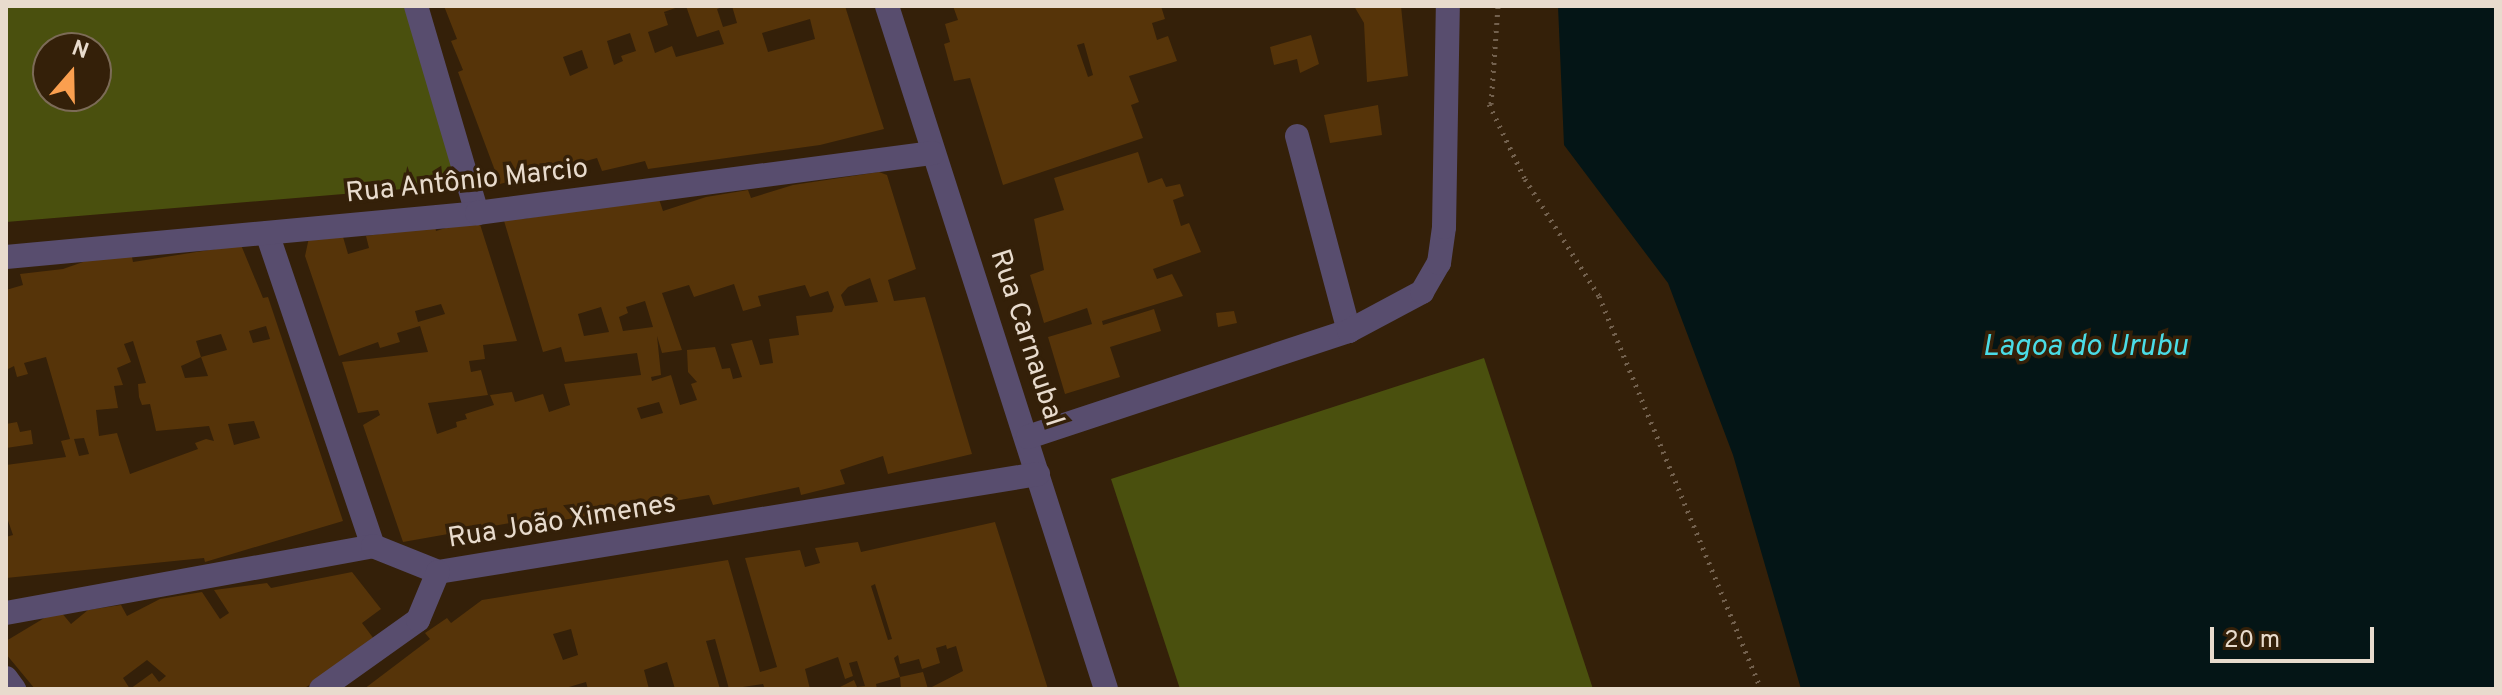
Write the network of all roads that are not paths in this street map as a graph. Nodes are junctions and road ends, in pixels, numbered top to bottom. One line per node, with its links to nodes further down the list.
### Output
1 (416, 6): 6 (street)
2 (887, 6): 5 (street, Rua Carnaubal)
3 (1448, 6): 9 (street)
4 (1297, 136): 9 (street)
5 (933, 153): 6 (street, Rua Antônio Marcio); 10 (street, Rua Carnaubal)
6 (477, 213): 7 (street, Rua Antônio Marcio)
7 (267, 233): 8 (street, Rua Antônio Marcio); 12 (street)
8 (6, 257)
9 (1349, 331): 10 (street)
10 (1028, 437): 11 (street, Rua Carnaubal)
11 (1038, 474): 13 (street, Rua João Ximenes); 18 (street, Rua Carnaubal)
12 (373, 546): 13 (street, Rua João Ximenes); 14 (street)
13 (438, 572): 17 (street)
14 (6, 613)
15 (6, 678): 16 (street)
16 (14, 689)
17 (321, 689)
18 (1106, 689)

